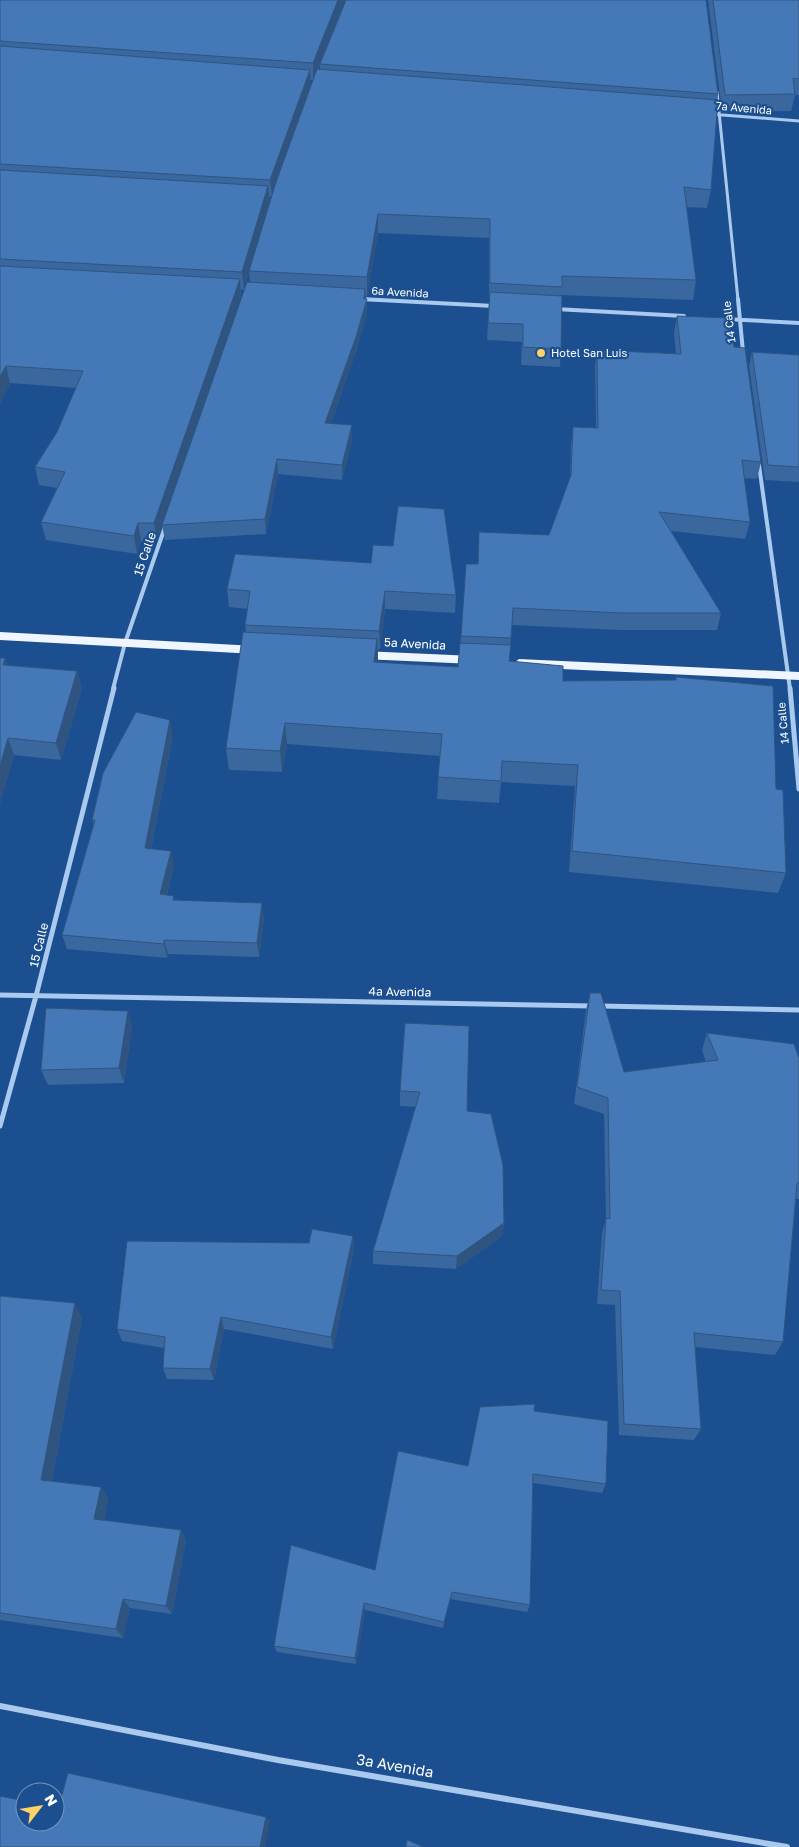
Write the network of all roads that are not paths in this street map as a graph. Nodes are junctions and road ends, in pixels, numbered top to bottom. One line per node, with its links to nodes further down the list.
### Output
1 (716, 86): 3 (street, 14 Calle)
2 (710, 114): 3 (street, 7a Avenida)
3 (719, 115): 4 (street, 7a Avenida); 10 (street, 14 Calle)
4 (799, 121)
5 (355, 299): 6 (street, 6a Avenida)
6 (502, 307)
7 (551, 309): 8 (street)
8 (689, 317)
9 (718, 318): 10 (street)
10 (738, 319): 11 (street); 12 (street, 14 Calle)
11 (799, 323)
12 (744, 358)
13 (758, 464): 21 (street, 14 Calle)
14 (166, 523): 16 (street, 15 Calle)
15 (0, 636): 16 (main road)
16 (125, 643): 17 (main road); 24 (street, 15 Calle)
17 (274, 650)
18 (353, 654): 19 (main road, 5a Avenida)
19 (482, 661)
20 (511, 662): 21 (main road)
21 (794, 676): 22 (street, 14 Calle)
22 (799, 789)
23 (0, 995): 24 (street, 4a Avenida)
24 (36, 996): 25 (street, 4a Avenida); 26 (street, 15 Calle)
25 (799, 1010)
26 (0, 1126)
27 (0, 1706): 28 (street, 3a Avenida)
28 (787, 1847)

